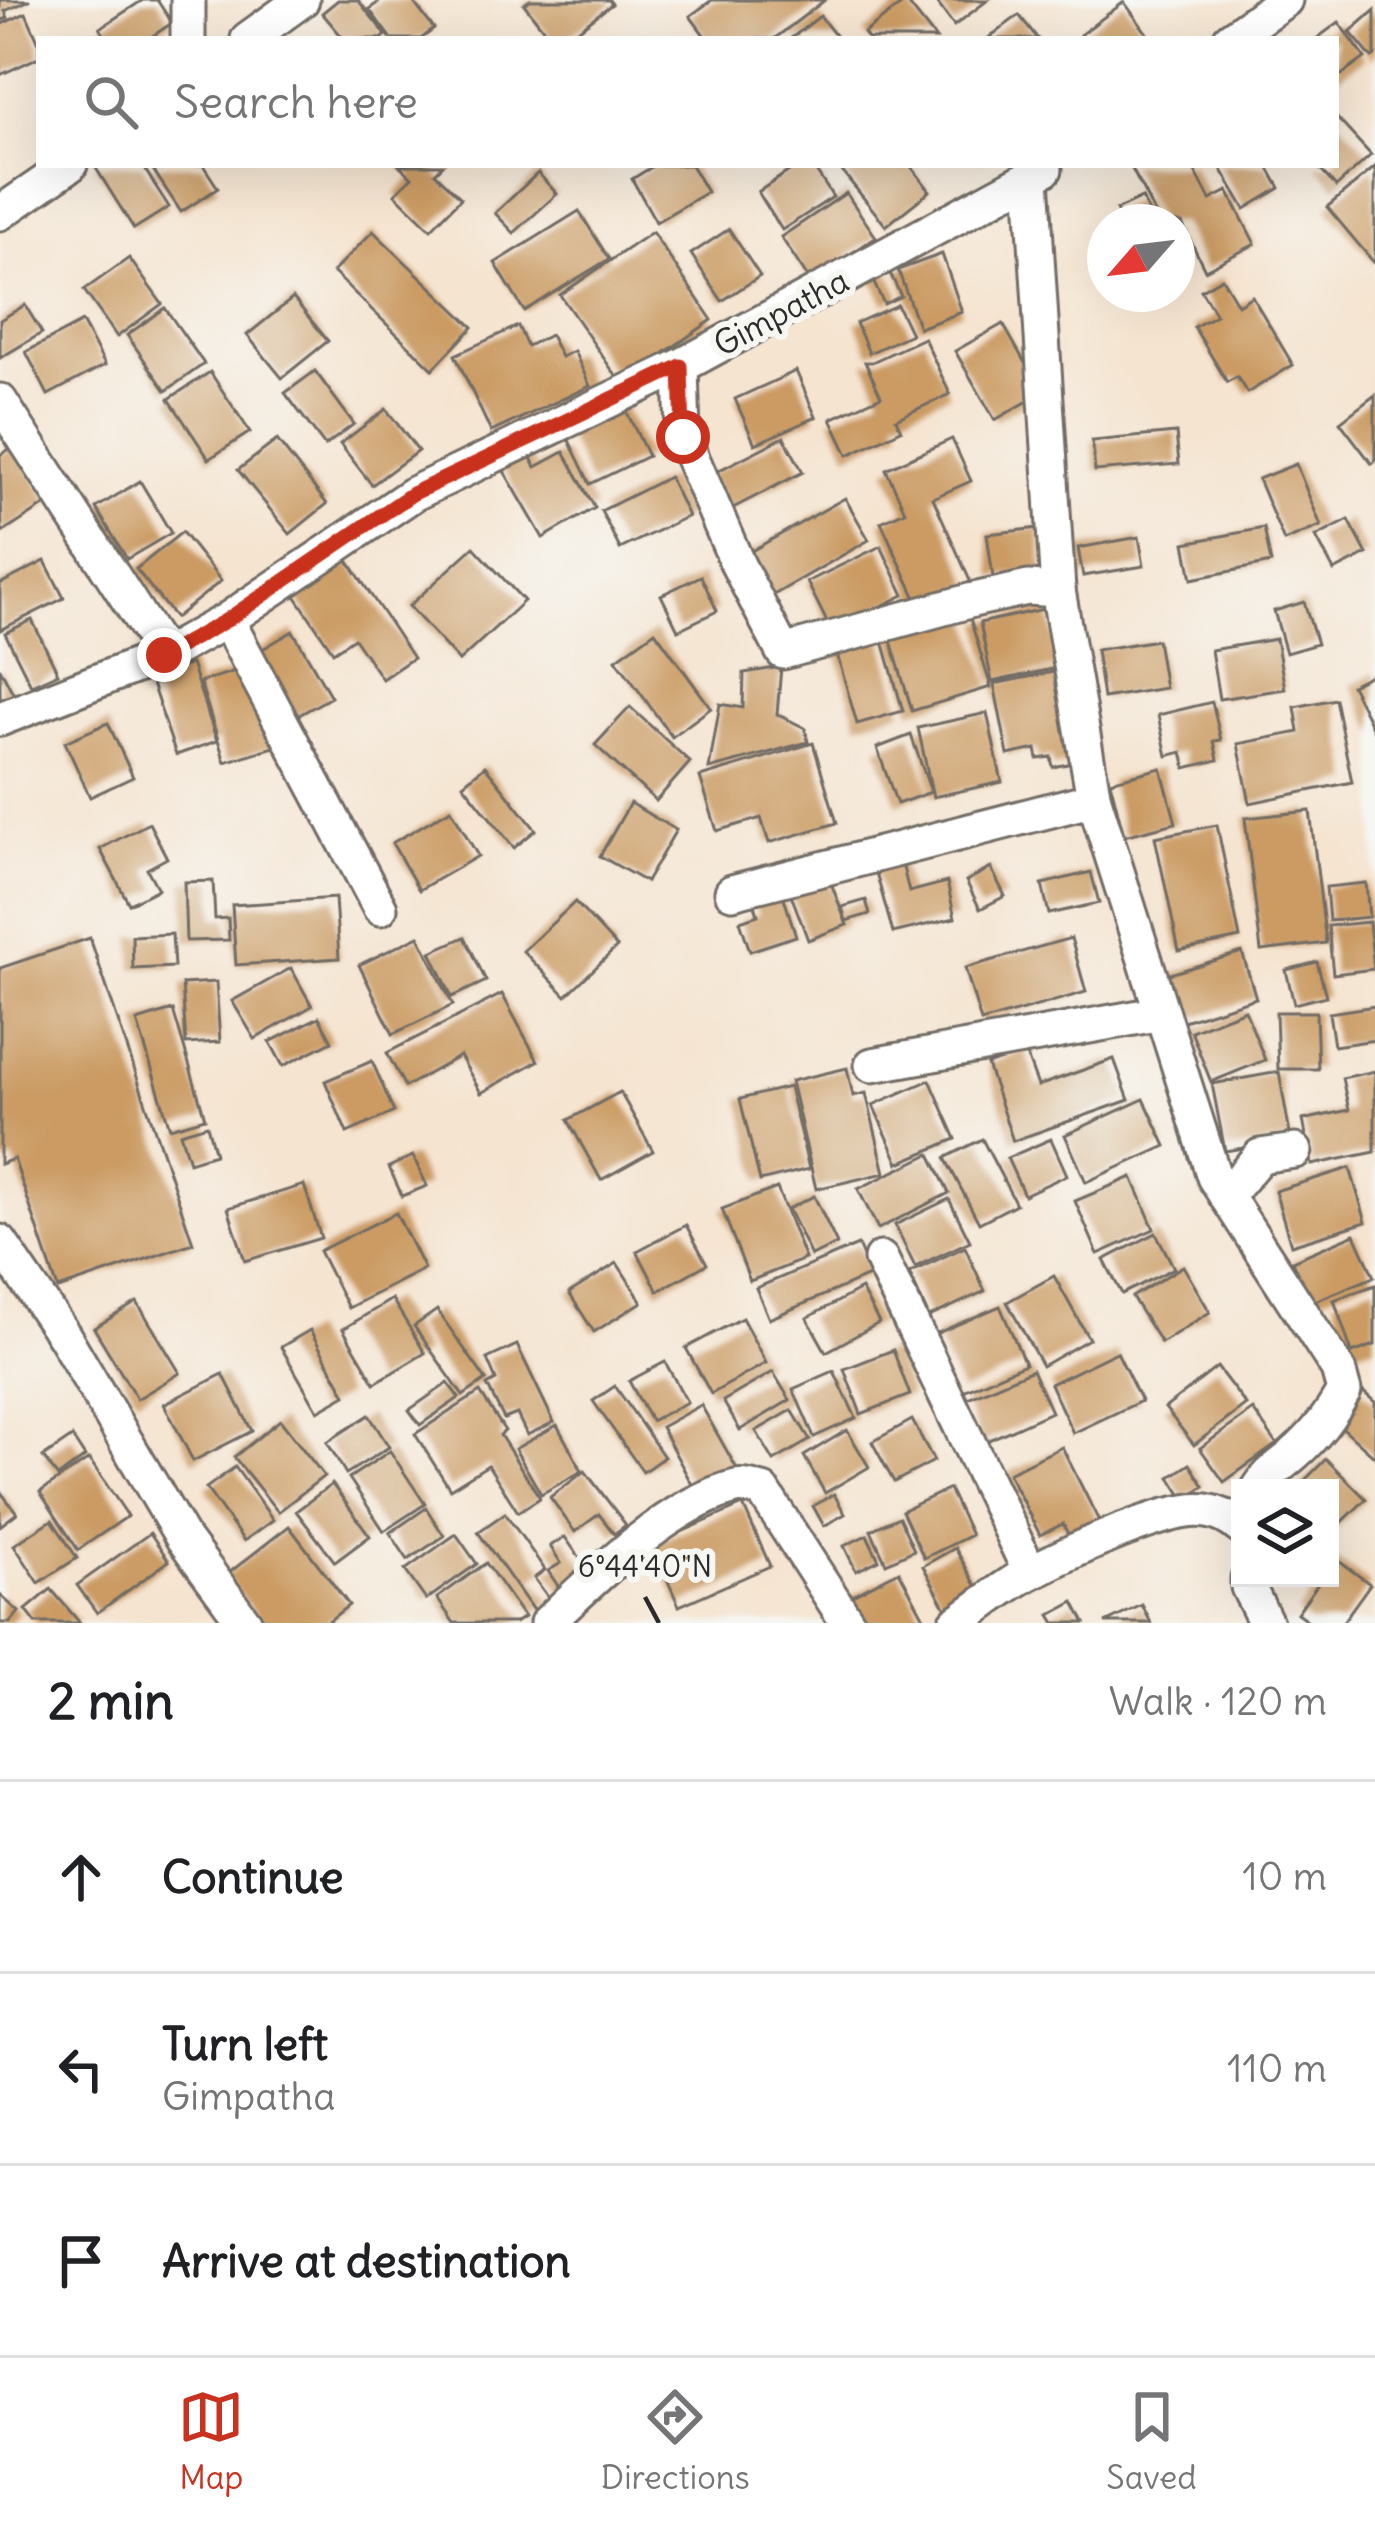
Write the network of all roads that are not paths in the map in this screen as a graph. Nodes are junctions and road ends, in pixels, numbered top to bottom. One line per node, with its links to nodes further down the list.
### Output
1 (188, 0): 4 (street)
2 (302, 0): 5 (street)
3 (1286, 0): 6 (street)
4 (188, 36)
5 (252, 36)
6 (1234, 36)
7 (66, 168): 9 (street)
8 (1042, 172): 10 (street, Gimpatha); 12 (street)
9 (0, 213)
10 (681, 366): 12 (street); 13 (street, Gimpatha)
11 (0, 400): 14 (street)
12 (1058, 590): 16 (street)
13 (227, 620): 14 (street, Gimpatha); 18 (street)
14 (164, 655): 15 (street, Gimpatha)
15 (0, 719)
16 (1094, 799): 17 (street); 19 (street)
17 (732, 892)
18 (380, 908)
19 (1162, 1013): 20 (street); 22 (street)
20 (872, 1065)
21 (1295, 1151): 22 (street)
22 (1226, 1196): 26 (street)
23 (0, 1242): 31 (street)
24 (881, 1258): 29 (street)
25 (1375, 1376): 26 (street)
26 (1344, 1391): 27 (street)
27 (1264, 1479)
28 (1231, 1520): 29 (street)
29 (1030, 1572): 34 (street)
30 (1248, 1587): 35 (street)
31 (245, 1623)
32 (548, 1623): 33 (street)
33 (848, 1623)
34 (956, 1623)
35 (1266, 1623)

